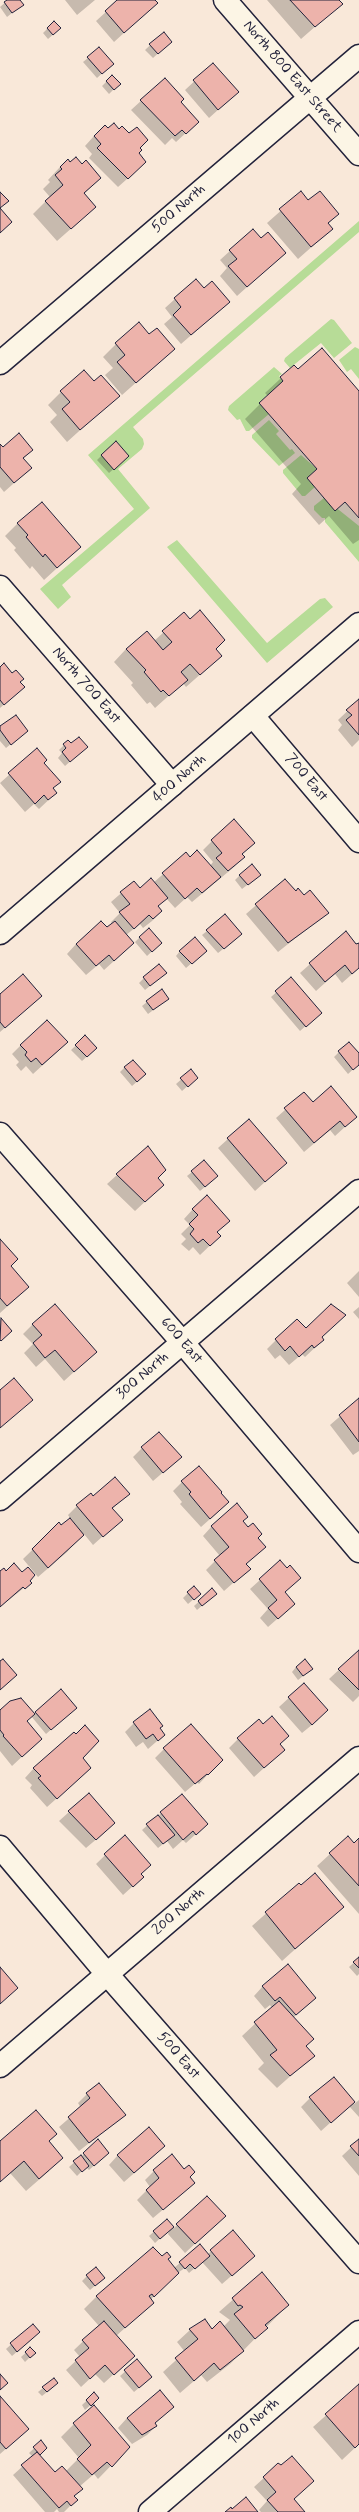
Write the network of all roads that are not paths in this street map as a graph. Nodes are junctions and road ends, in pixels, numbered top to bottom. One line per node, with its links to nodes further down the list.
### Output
1 (225, 0): 3 (street, North 800 East Street)
2 (359, 56): 3 (street, 500 North)
3 (309, 98): 4 (street, North 800 East Street); 5 (street, 500 North)
4 (359, 154)
5 (0, 363)
6 (0, 587): 9 (street, North 700 East)
7 (359, 624): 8 (street, 400 North)
8 (253, 716): 9 (street, 400 North); 10 (street, 700 East)
9 (172, 785): 11 (street, 400 North)
10 (359, 840)
11 (0, 933)
12 (0, 1134): 14 (street, 600 East)
13 (359, 1191): 14 (street, 300 North)
14 (183, 1343): 15 (street, 300 North); 16 (street, 600 East)
15 (0, 1499)
16 (359, 1551)
17 (359, 1758): 19 (street, 200 North)
18 (0, 1847): 19 (street, 500 East)
19 (107, 1974): 20 (street, 200 North); 21 (street, 500 East)
20 (0, 2066)
21 (359, 2262)
22 (359, 2332): 23 (street, 100 North)
23 (150, 2512)

